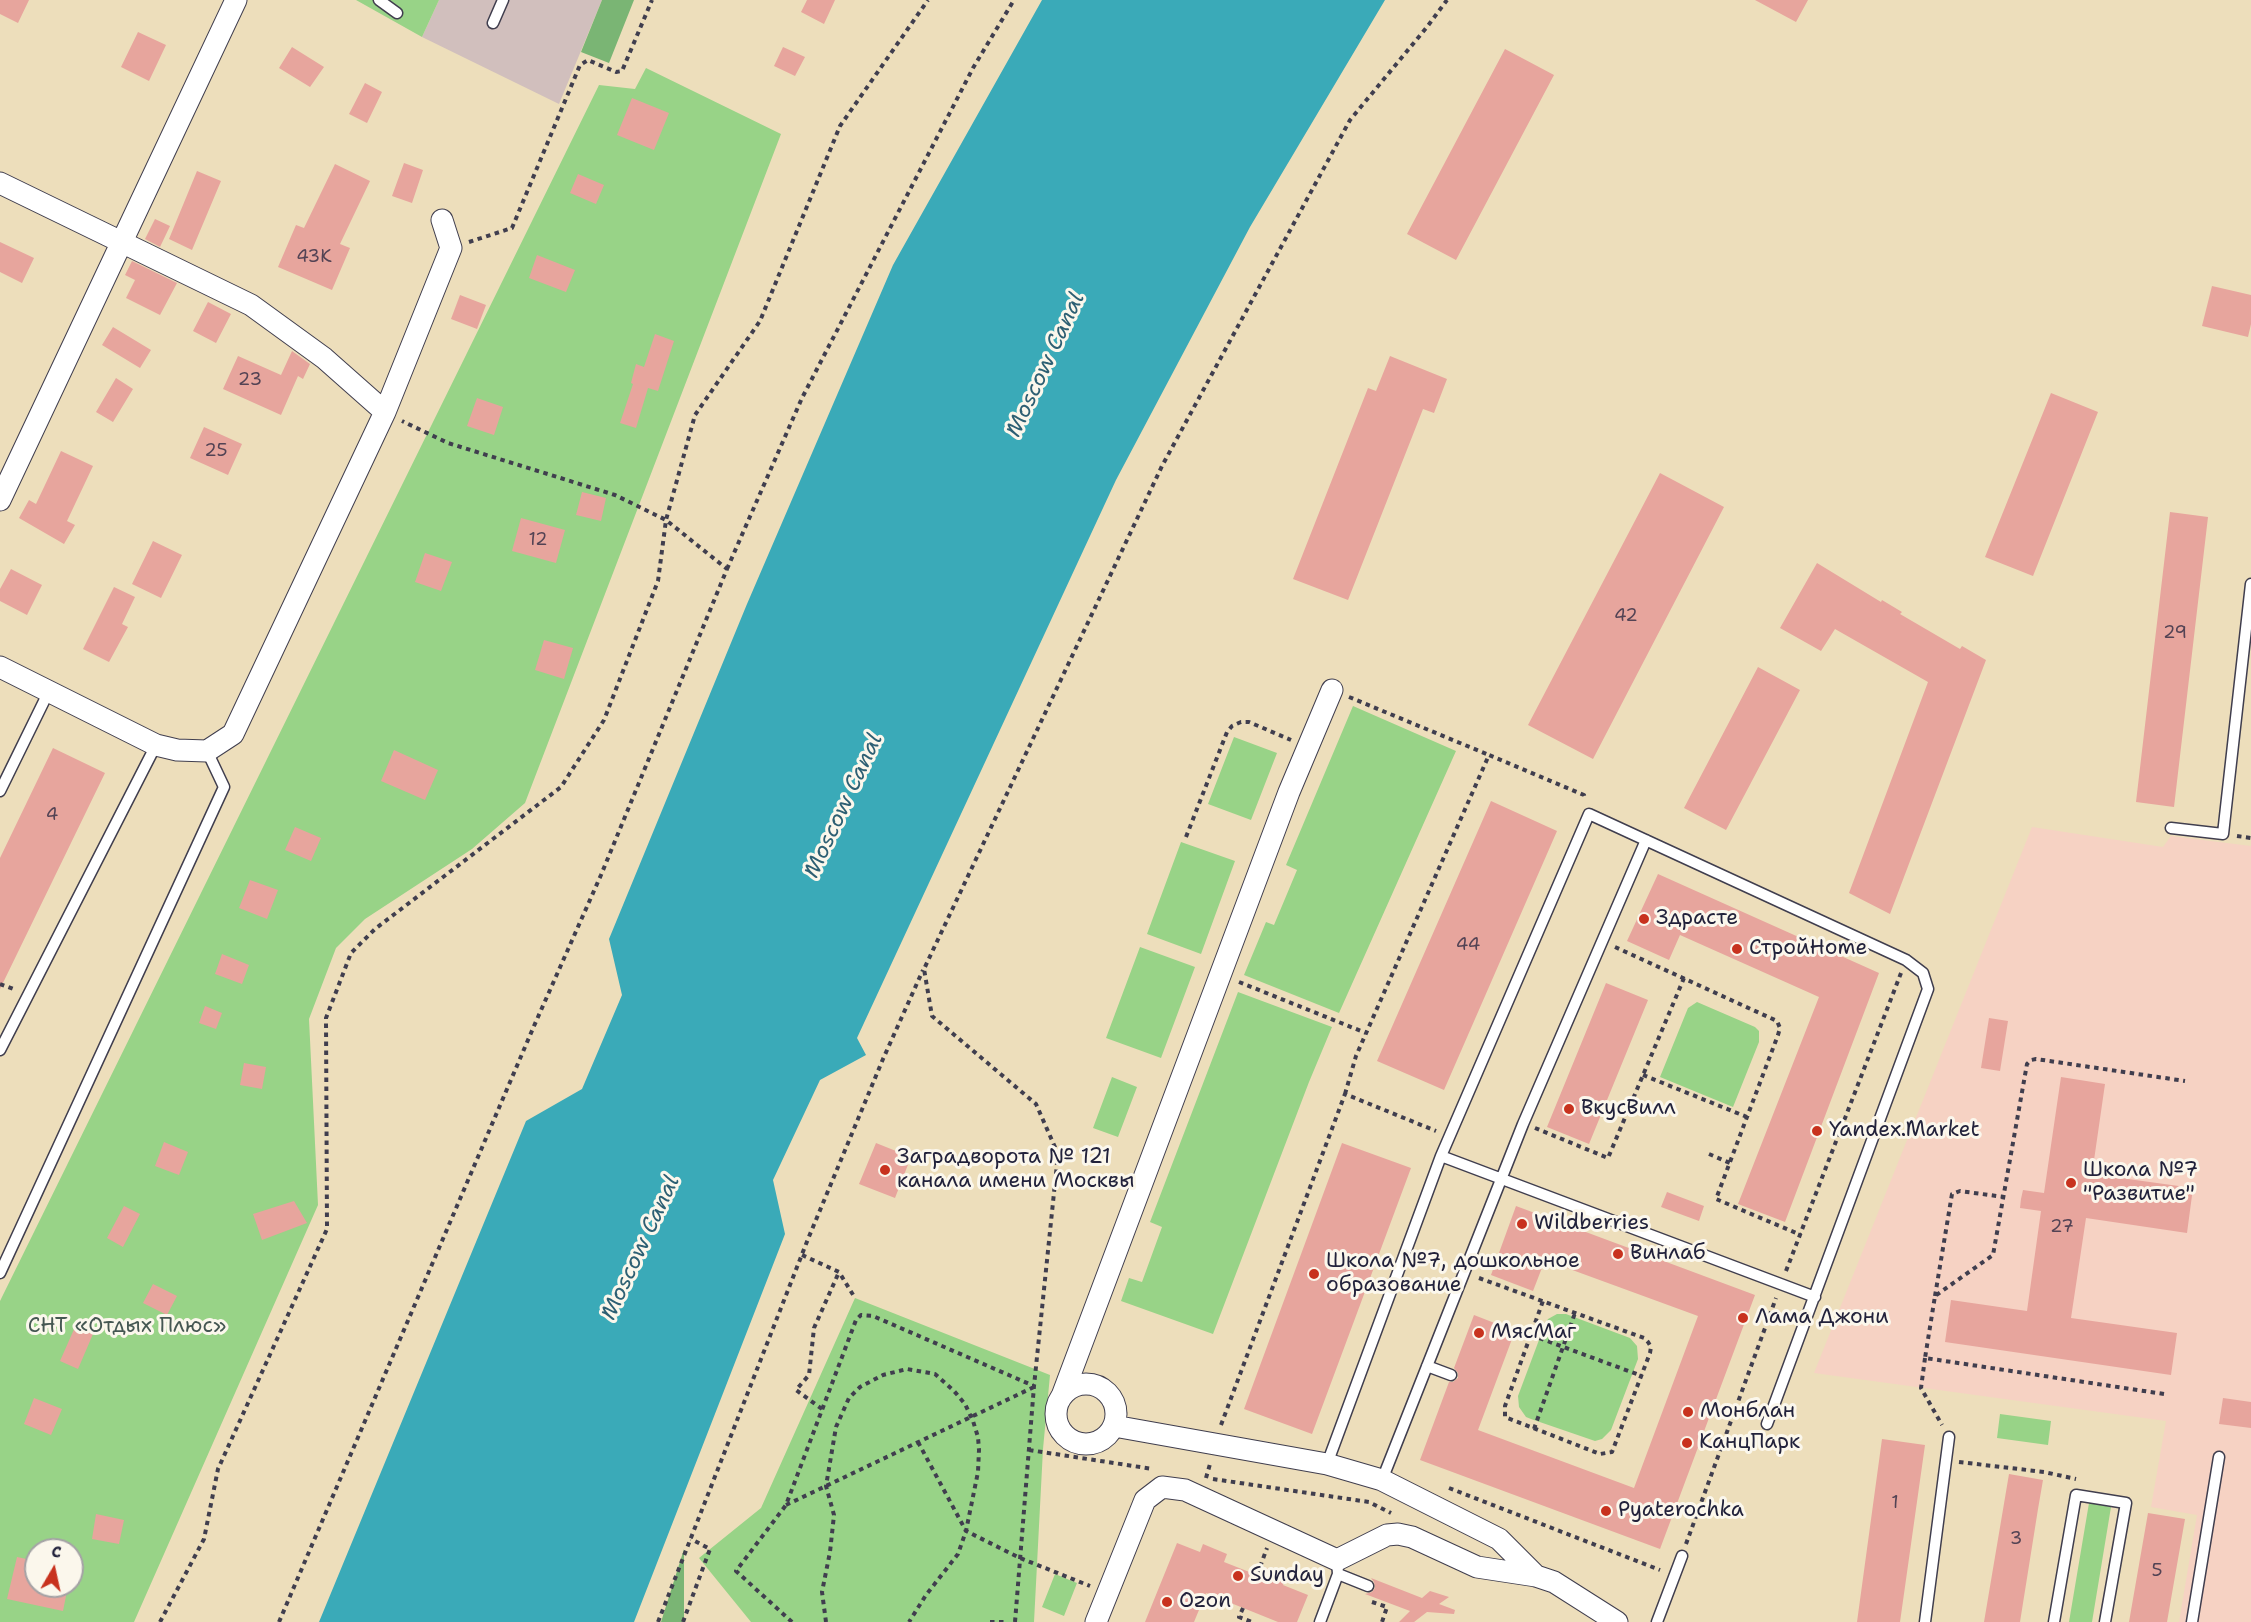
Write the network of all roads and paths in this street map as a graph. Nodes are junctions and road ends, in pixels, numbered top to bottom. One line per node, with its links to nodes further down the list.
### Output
1 (236, 0): 12 (street)
2 (379, 0): 8 (lane)
3 (503, 0): 9 (lane)
4 (652, 0): 13 (path)
5 (928, 0): 16 (path)
6 (1014, 0): 17 (path)
7 (1447, 0): 33 (path)
8 (397, 13)
9 (492, 23)
10 (0, 183): 12 (street)
11 (442, 220): 13 (street)
12 (121, 241): 14 (street); 15 (street)
13 (451, 248): 14 (street)
14 (385, 412): 16 (path); 24 (street)
15 (0, 500)
16 (666, 520): 17 (path); 102 (path)
17 (727, 569): 103 (path)
18 (2251, 584): 28 (lane)
19 (0, 667): 21 (street)
20 (1332, 690): 23 (street); 25 (path)
21 (49, 691): 22 (street); 26 (lane)
22 (156, 745): 24 (street); 37 (lane)
23 (1308, 747): 29 (path); 34 (street)
24 (207, 751): 53 (lane)
25 (1489, 755): 27 (path); 36 (path)
26 (0, 791)
27 (1589, 814): 30 (lane); 43 (lane)
28 (2171, 828)
29 (1186, 837)
30 (1646, 840): 31 (lane); 32 (lane)
31 (1602, 942): 35 (path); 42 (lane)
32 (1906, 960): 49 (path); 56 (lane)
33 (924, 969): 50 (path); 66 (path)
34 (1220, 975): 36 (path); 68 (street)
35 (1684, 978): 38 (path); 41 (path)
36 (1366, 1033): 40 (path)
37 (0, 1050)
38 (1642, 1076): 41 (path); 42 (path)
39 (2186, 1081): 48 (path)
40 (1345, 1094): 43 (path); 76 (path)
41 (1747, 1117): 46 (path)
42 (1523, 1124): 47 (lane)
43 (1448, 1136): 45 (lane)
44 (1709, 1155): 46 (path)
45 (1441, 1156): 47 (lane); 80 (lane)
46 (1730, 1163): 49 (path)
47 (1502, 1178): 52 (lane); 54 (lane)
48 (2004, 1197): 55 (path); 55 (path)
49 (1801, 1235): 54 (path)
50 (802, 1255): 51 (path); 92 (path)
51 (839, 1272): 57 (path); 69 (path)
52 (1464, 1272): 58 (path); 63 (lane)
53 (0, 1273)
54 (1781, 1284): 56 (lane); 93 (path)
55 (1935, 1296): 62 (path)
56 (1815, 1297): 71 (lane)
57 (855, 1298)
58 (1543, 1301): 59 (path); 60 (path)
59 (1575, 1313): 61 (path); 65 (path)
60 (1531, 1335): 61 (path); 73 (path)
61 (1564, 1347): 65 (path); 73 (path)
62 (1925, 1358): 67 (path); 74 (path)
63 (1427, 1366): 64 (lane); 85 (lane)
64 (1451, 1375)
65 (1642, 1376): 73 (path)
66 (1034, 1386): 69 (path); 70 (path); 77 (path)
67 (2163, 1394)
68 (1062, 1396): 72 (street); 72 (street)
69 (822, 1409): 88 (path)
70 (971, 1417): 75 (path); 86 (path); 90 (path)
71 (1767, 1424)
72 (1114, 1426): 76 (street)
73 (1534, 1429)
74 (1949, 1437): 79 (lane)
75 (918, 1442): 86 (path); 90 (path)
76 (1215, 1443): 80 (street); 83 (path)
77 (1029, 1450): 81 (path); 94 (path)
78 (2219, 1457): 120 (lane)
79 (1946, 1461): 84 (path); 117 (lane)
80 (1327, 1464): 85 (street)
81 (1159, 1470)
82 (1194, 1476): 83 (path)
83 (1206, 1478): 89 (path)
84 (2079, 1479)
85 (1382, 1480): 98 (street)
86 (826, 1486): 88 (path); 107 (path)
87 (1444, 1487): 97 (path)
88 (786, 1505): 106 (path)
89 (1398, 1516)
90 (966, 1531): 94 (path); 108 (path)
91 (1274, 1531): 95 (street); 96 (path); 100 (street)
92 (691, 1539): 104 (path); 105 (path)
93 (1682, 1556): 97 (lane)
94 (1020, 1558): 100 (path); 111 (path)
95 (1337, 1567): 98 (street); 99 (lane); 114 (lane)
96 (1257, 1575)
97 (1674, 1575): 116 (lane)
98 (1536, 1576): 115 (street)
99 (1368, 1586)
100 (1108, 1593): 112 (street)
101 (1243, 1608): 113 (path)
102 (160, 1622)
103 (279, 1622)
104 (658, 1622)
105 (683, 1622)
106 (792, 1622)
107 (826, 1622)
108 (909, 1622)
109 (990, 1622): 110 (path)
110 (1006, 1622)
111 (1015, 1622)
112 (1096, 1622)
113 (1250, 1622)
114 (1320, 1622)
115 (1617, 1622)
116 (1657, 1622)
117 (1925, 1622)
118 (2054, 1622): 119 (lane)
119 (2105, 1622)
120 (2192, 1622)

